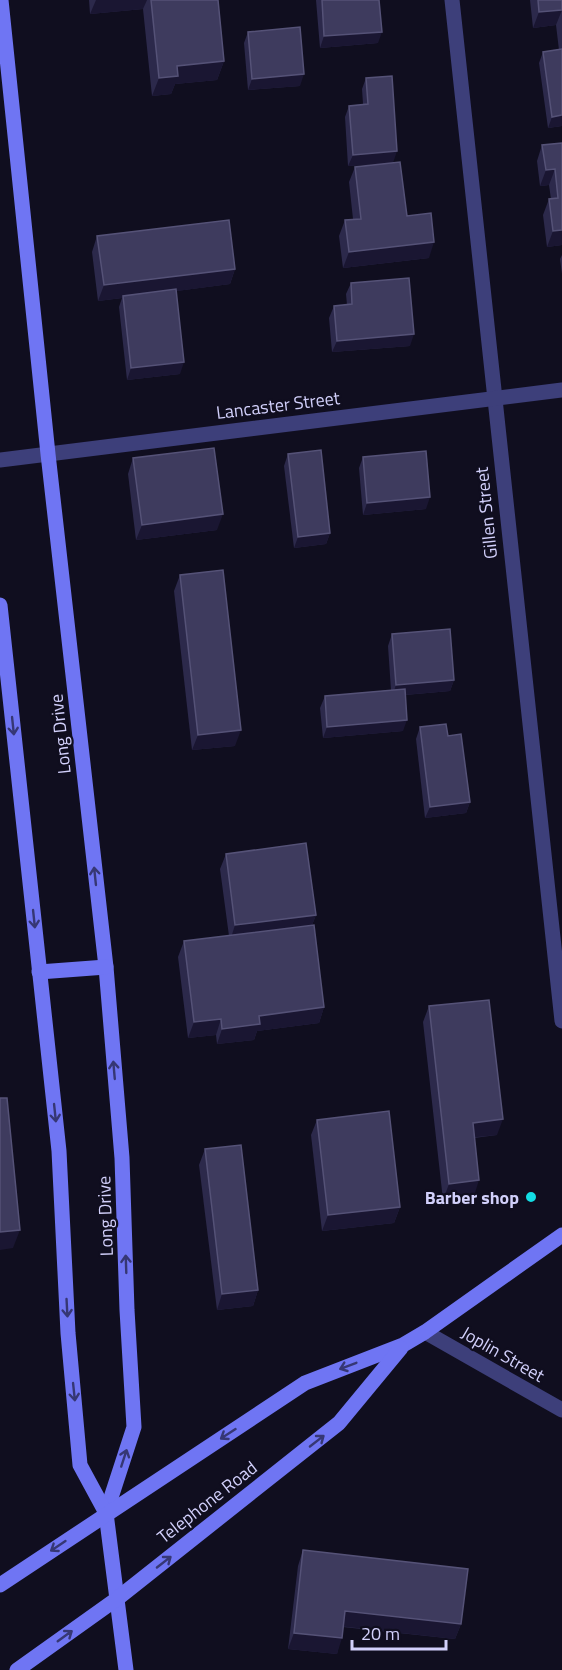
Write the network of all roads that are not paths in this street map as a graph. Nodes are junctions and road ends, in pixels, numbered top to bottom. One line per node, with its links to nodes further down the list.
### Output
1 (1, 0): 5 (main road, Long Drive)
2 (452, 0): 4 (street, Gillen Street)
3 (562, 390): 4 (street, Lancaster Street)
4 (493, 397): 5 (street, Lancaster Street); 10 (street, Gillen Street)
5 (48, 454): 6 (street, Lancaster Street); 8 (main road, Long Drive, one-way to 5)
6 (0, 460)
7 (0, 605): 9 (main road, one-way to 9)
8 (106, 968): 9 (main road); 15 (main road, Long Drive, one-way to 8)
9 (39, 972): 15 (main road, one-way to 15)
10 (562, 1021)
11 (562, 1235): 12 (main road, Telephone Road)
12 (425, 1332): 13 (main road, Telephone Road); 14 (street, Joplin Street)
13 (403, 1346): 15 (main road, Telephone Road, one-way to 15); 17 (main road, Telephone Road, one-way to 13)
14 (562, 1410)
15 (106, 1513): 16 (main road, Telephone Road, one-way to 16); 17 (main road)
16 (0, 1585)
17 (118, 1598): 18 (main road, Telephone Road, one-way to 17); 19 (main road)
18 (17, 1670)
19 (126, 1670)

